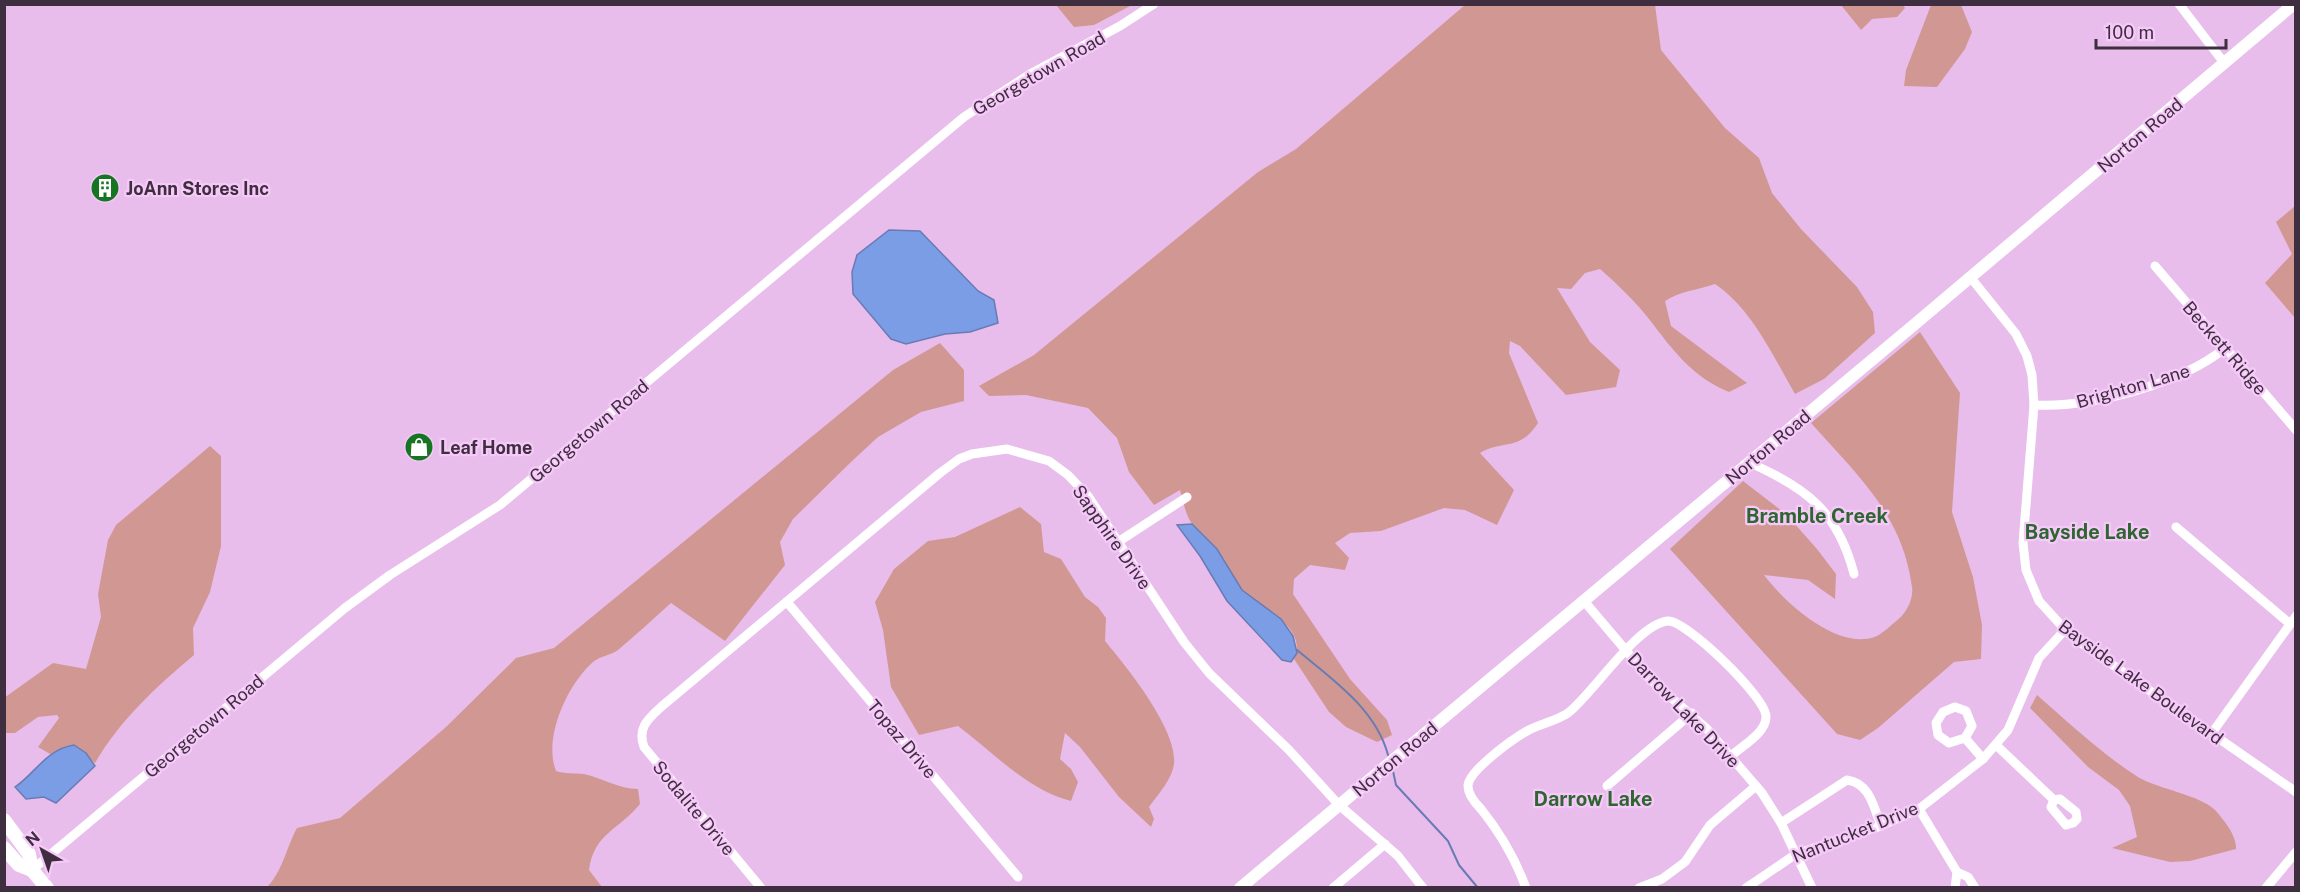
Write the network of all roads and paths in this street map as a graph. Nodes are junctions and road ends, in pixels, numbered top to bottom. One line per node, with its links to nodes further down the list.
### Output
1 (1154, 4): 40 (street, Georgetown Road)
2 (2179, 4): 4 (street)
3 (2294, 4): 4 (street, Norton Road)
4 (2225, 64): 6 (street, Norton Road)
5 (2155, 266): 7 (street, Beckett Ridge)
6 (1971, 278): 8 (street, Bayside Lake Boulevard); 10 (street, Norton Road)
7 (2225, 348): 8 (street, Brighton Lane); 9 (street, Beckett Ridge)
8 (2034, 405): 18 (street, Bayside Lake Boulevard)
9 (2295, 430)
10 (1750, 463): 14 (street); 15 (street, Norton Road)
11 (1187, 497): 13 (street)
12 (2176, 527): 17 (street)
13 (1118, 542): 16 (street, Sapphire Drive); 31 (street, Sapphire Drive)
14 (1854, 574)
15 (1584, 601): 19 (street, Darrow Lake Drive); 31 (street, Norton Road)
16 (787, 602): 21 (street, Sapphire Drive); 42 (street, Topaz Drive)
17 (2292, 620): 22 (street)
18 (2064, 631): 22 (street, Bayside Lake Boulevard); 24 (street, Nantucket Drive)
19 (1626, 651): 20 (street, Darrow Lake Drive); 25 (street); 48 (street)
20 (1692, 713): 25 (street, Darrow Lake Drive); 27 (street)
21 (645, 724): 44 (street, Sodalite Drive)
22 (2212, 733): 29 (street, Bayside Lake Boulevard)
23 (1965, 738): 23 (street); 26 (street)
24 (1996, 745): 26 (street, Nantucket Drive); 30 (street)
25 (1731, 756): 28 (street, Darrow Lake Drive)
26 (1983, 759): 32 (street, Nantucket Drive)
27 (1607, 786)
28 (1756, 786): 34 (street, Darrow Lake Drive); 49 (street)
29 (2295, 792)
30 (2054, 800)
31 (1339, 805): 36 (street, Sapphire Drive); 45 (street, Norton Road)
32 (1919, 809): 35 (street, Nantucket Drive); 41 (street)
33 (4, 820): 40 (main road)
34 (1781, 823): 35 (street); 39 (street, Darrow Lake Drive)
35 (1881, 826): 39 (street, Nantucket Drive)
36 (1384, 844): 46 (street); 47 (street, Sapphire Drive)
37 (4, 848): 40 (main road)
38 (2295, 852): 54 (street)
39 (1796, 854): 50 (street, Nantucket Drive); 51 (street, Darrow Lake Drive)
40 (32, 870): 43 (main road)
41 (1957, 872): 52 (street); 53 (street)
42 (1018, 877)
43 (47, 888)
44 (761, 888)
45 (1240, 888)
46 (1333, 888)
47 (1424, 888)
48 (1526, 888)
49 (1639, 888)
50 (1746, 888)
51 (1812, 888)
52 (1955, 888)
53 (1975, 888)
54 (2266, 888)

